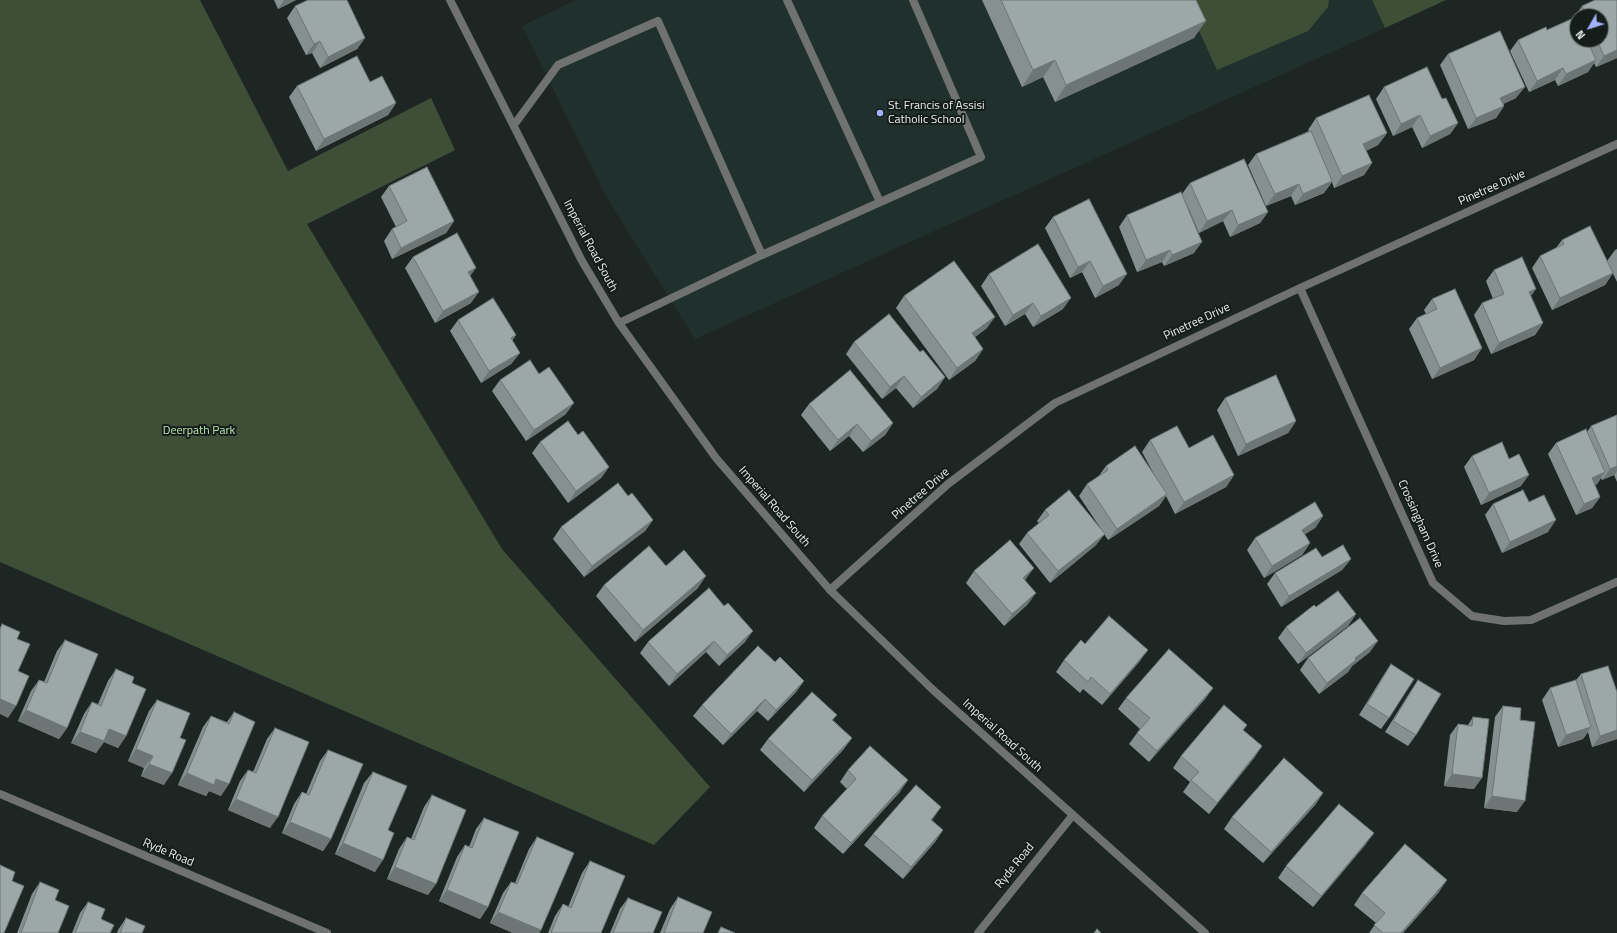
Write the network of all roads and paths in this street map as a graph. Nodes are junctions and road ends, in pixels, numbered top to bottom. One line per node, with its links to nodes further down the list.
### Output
1 (450, 0): 4 (street, Imperial Road South)
2 (787, 0): 6 (street)
3 (913, 0): 6 (street)
4 (514, 124): 7 (street); 9 (street, Imperial Road South)
5 (1617, 144): 8 (street, Pinetree Drive)
6 (880, 202): 7 (street)
7 (762, 255): 9 (street)
8 (1300, 288): 10 (street, Crossingham Drive); 11 (street, Pinetree Drive)
9 (619, 322): 11 (street, Imperial Road South)
10 (1617, 582)
11 (830, 590): 13 (street, Imperial Road South)
12 (0, 794): 14 (street, Ryde Road)
13 (1073, 815): 15 (street, Ryde Road); 16 (street, Imperial Road South)
14 (327, 933)
15 (978, 933)
16 (1205, 933)

